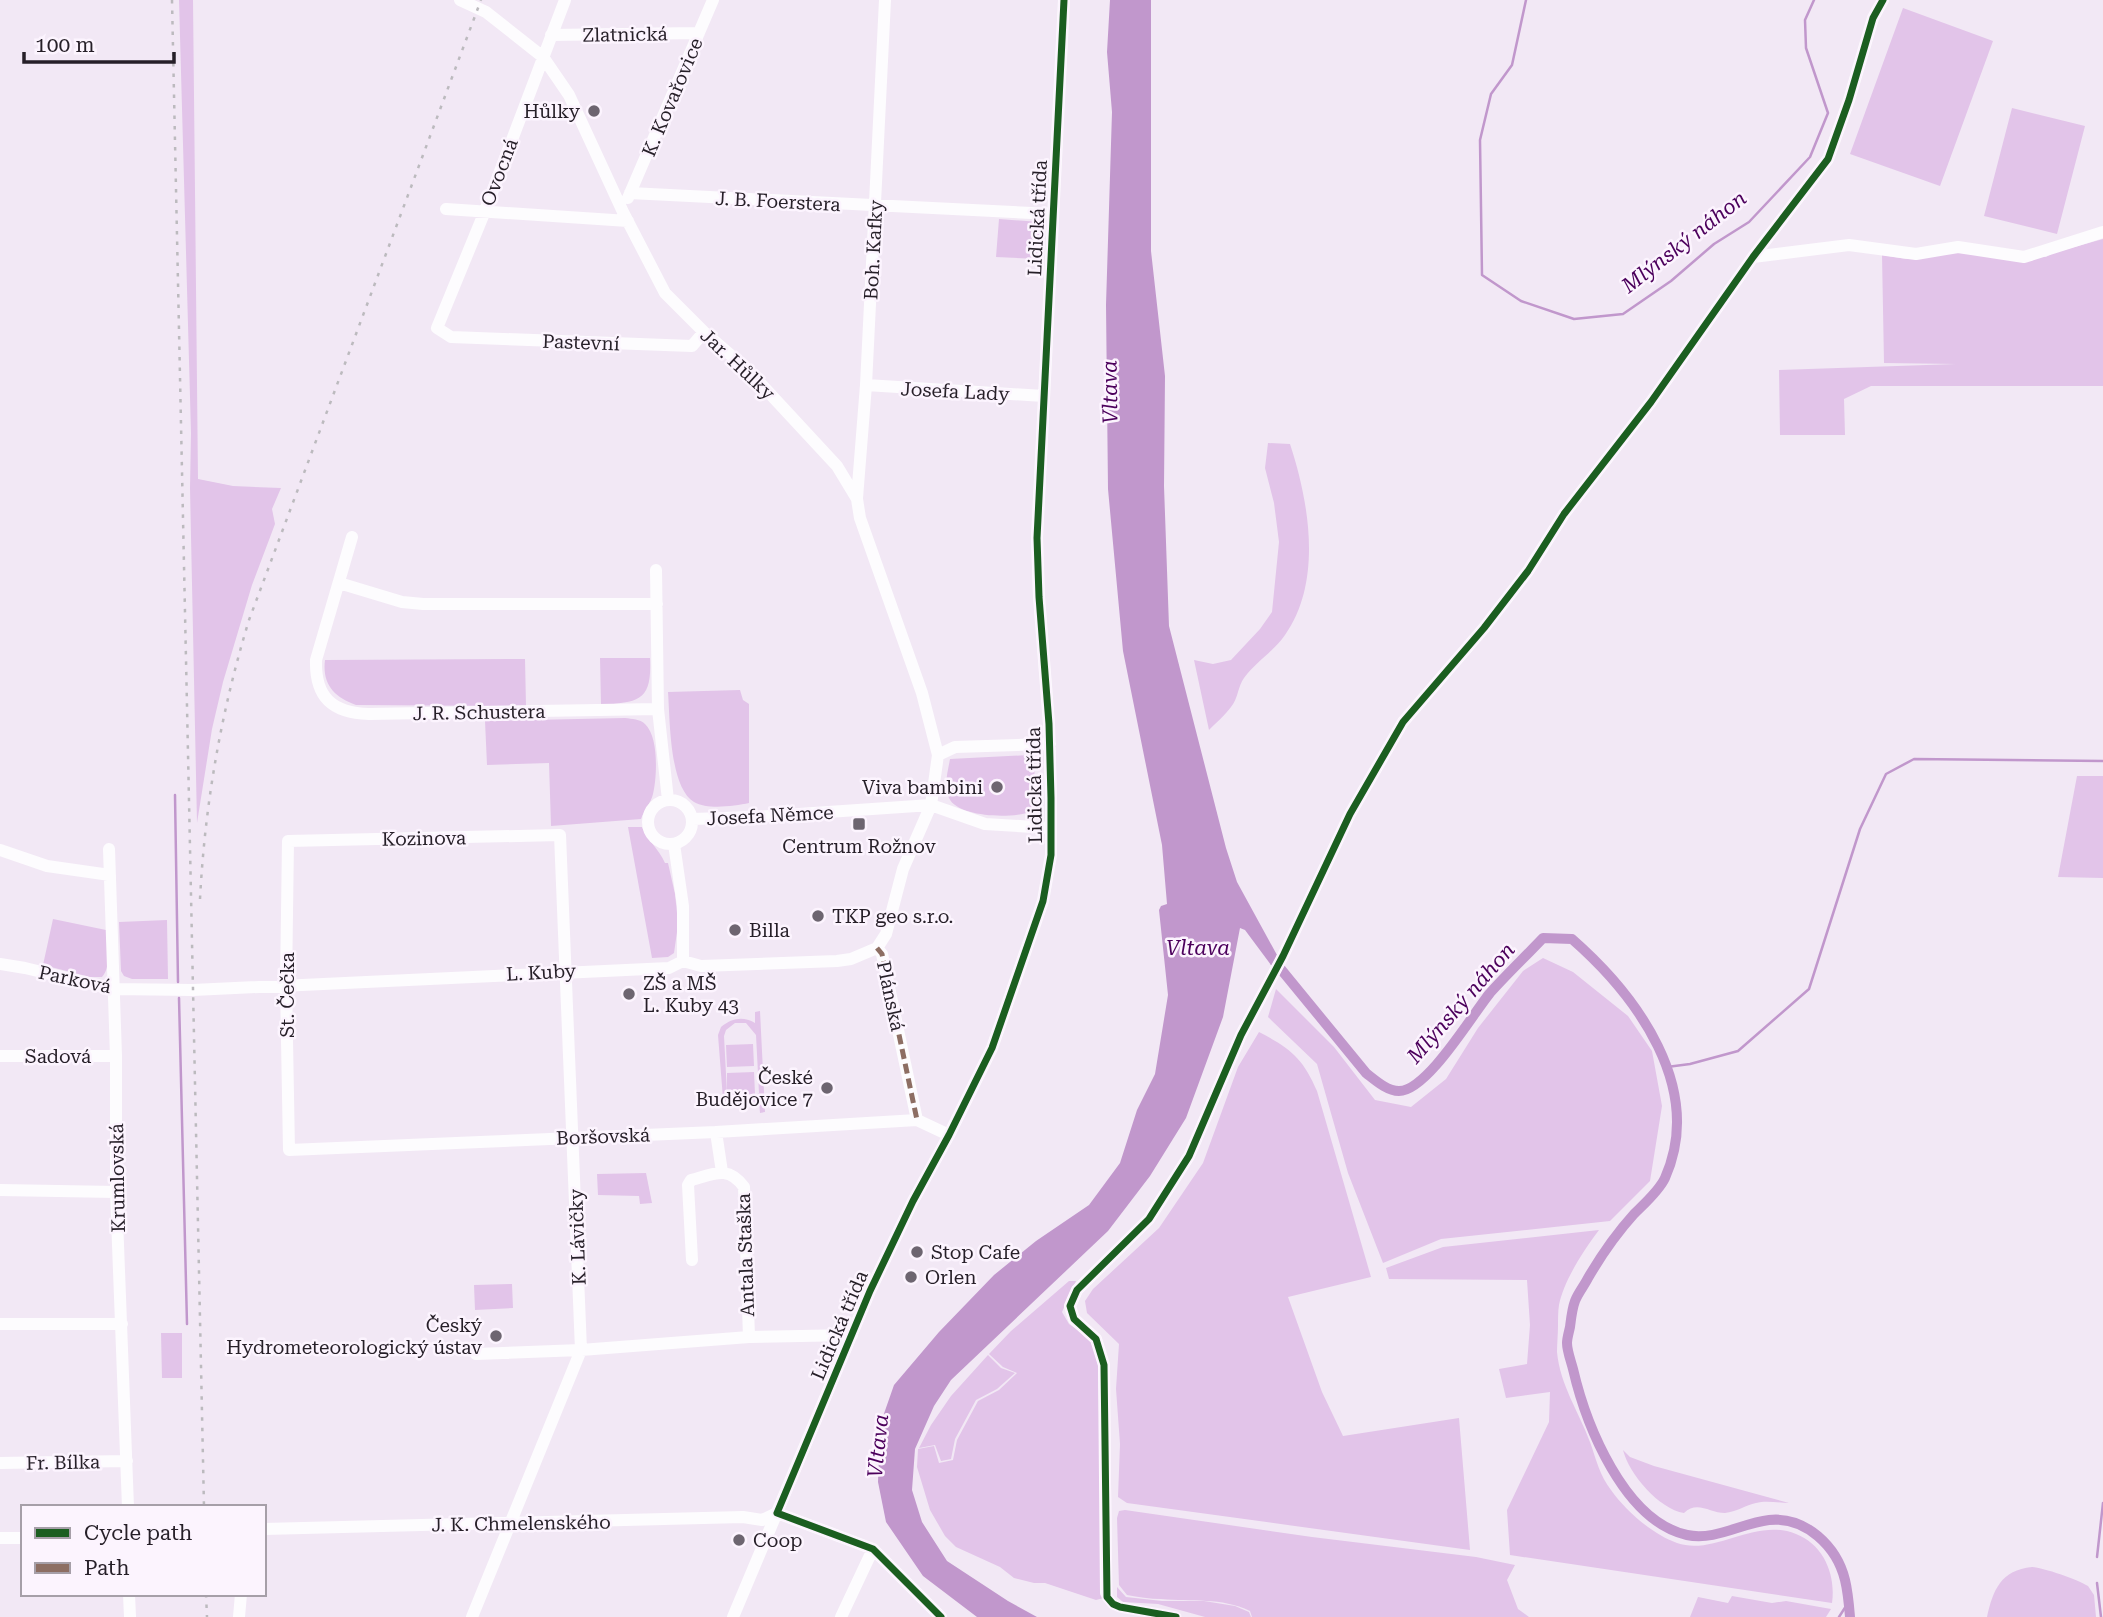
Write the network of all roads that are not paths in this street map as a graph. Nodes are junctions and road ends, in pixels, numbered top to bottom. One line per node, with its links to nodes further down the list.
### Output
1 (460, 0): 9 (street, Jar. Hůlky)
2 (565, 0): 8 (street, Ovocná)
3 (713, 0): 7 (street, K. Kovařovice)
4 (885, 0): 11 (street, Boh. Kafky)
5 (1065, 0): 14 (street, Lidická třída)
6 (1883, 0): 17 (street)
7 (699, 33): 8 (street, Zlatnická); 10 (street, K. Kovařovice)
8 (551, 35): 9 (street, Ovocná)
9 (543, 57): 13 (street, Ovocná); 15 (street, Jar. Hůlky)
10 (630, 194): 11 (street, J. B. Foerstera); 15 (street, K. Kovařovice)
11 (876, 205): 14 (street, J. B. Foerstera); 20 (street, Boh. Kafky)
12 (446, 209): 13 (street)
13 (485, 211): 15 (street); 19 (street, Ovocná)
14 (1052, 214): 21 (street, Lidická třída)
15 (625, 216): 18 (street, Jar. Hůlky)
16 (2103, 232): 17 (street)
17 (1753, 257): 73 (street)
18 (704, 332): 19 (street, Pastevní); 22 (street, Jar. Hůlky)
19 (451, 337)
20 (866, 385): 21 (street, Josefa Lady); 22 (street, Boh. Kafky)
21 (1044, 396): 28 (street, Lidická třída)
22 (857, 499): 29 (street, Jar. Hůlky)
23 (352, 537): 25 (street)
24 (656, 570): 26 (street)
25 (338, 583): 26 (street); 27 (street, J. R. Schustera)
26 (657, 604): 27 (street)
27 (659, 709): 30 (street)
28 (1050, 744): 29 (street); 33 (street, Lidická třída)
29 (938, 755): 31 (street, Plánská)
30 (668, 800): 32 (street); 36 (street)
31 (931, 805): 32 (street, Josefa Němce); 33 (street); 40 (street, Plánská)
32 (692, 819): 36 (street)
33 (1051, 828): 51 (street, Lidická třída)
34 (560, 835): 35 (street, Kozinova); 43 (street, K. Lávičky)
35 (288, 841): 44 (street, St. Čečka)
36 (674, 844): 41 (street)
37 (109, 849): 39 (street, Krumlovská)
38 (0, 850): 39 (street)
39 (110, 874): 45 (street, Krumlovská)
40 (877, 948): 41 (street, L. Kuby); 49 (street, Plánská)
41 (683, 961): 43 (street, L. Kuby)
42 (0, 964): 45 (street, Parková)
43 (565, 971): 44 (street, L. Kuby); 52 (street, K. Lávičky)
44 (286, 985): 46 (street, L. Kuby); 53 (street, St. Čečka)
45 (113, 989): 46 (street, Parková); 48 (street, Krumlovská)
46 (197, 990)
47 (0, 1055): 48 (street, Sadová)
48 (116, 1056): 56 (street, Krumlovská)
49 (917, 1120): 50 (street, Boršovská); 51 (street)
50 (716, 1132): 52 (street, Boršovská); 54 (street)
51 (949, 1135): 60 (street, Lidická třída)
52 (574, 1137): 53 (street, Boršovská); 62 (street, K. Lávičky)
53 (289, 1150)
54 (722, 1172): 57 (street, Antala Staška); 61 (street, Antala Staška)
55 (0, 1190): 56 (street)
56 (116, 1192): 59 (street, Krumlovská)
57 (692, 1260)
58 (0, 1324): 59 (street)
59 (122, 1324): 64 (street, Krumlovská)
60 (852, 1335): 61 (street, Antala Staška); 67 (street, Lidická třída)
61 (749, 1337): 62 (street, Antala Staška)
62 (582, 1350): 63 (street, Antala Staška); 68 (street, K. Lávičky)
63 (476, 1354)
64 (127, 1461): 65 (street, Fr. Bílka); 66 (street, Krumlovská)
65 (0, 1463)
66 (128, 1505)
67 (777, 1514): 68 (street, J. K. Chmelenského); 72 (street); 79 (street, Lidická třída)
68 (510, 1524): 69 (street, J. K. Chmelenského); 78 (street, K. Lávičky)
69 (266, 1529)
70 (0, 1538): 71 (street)
71 (21, 1538)
72 (873, 1549): 80 (street); 81 (street)
73 (1106, 1592)
74 (130, 1596): 76 (street)
75 (240, 1596): 77 (street)
76 (130, 1617)
77 (239, 1617)
78 (472, 1617)
79 (733, 1617)
80 (841, 1617)
81 (942, 1617)

